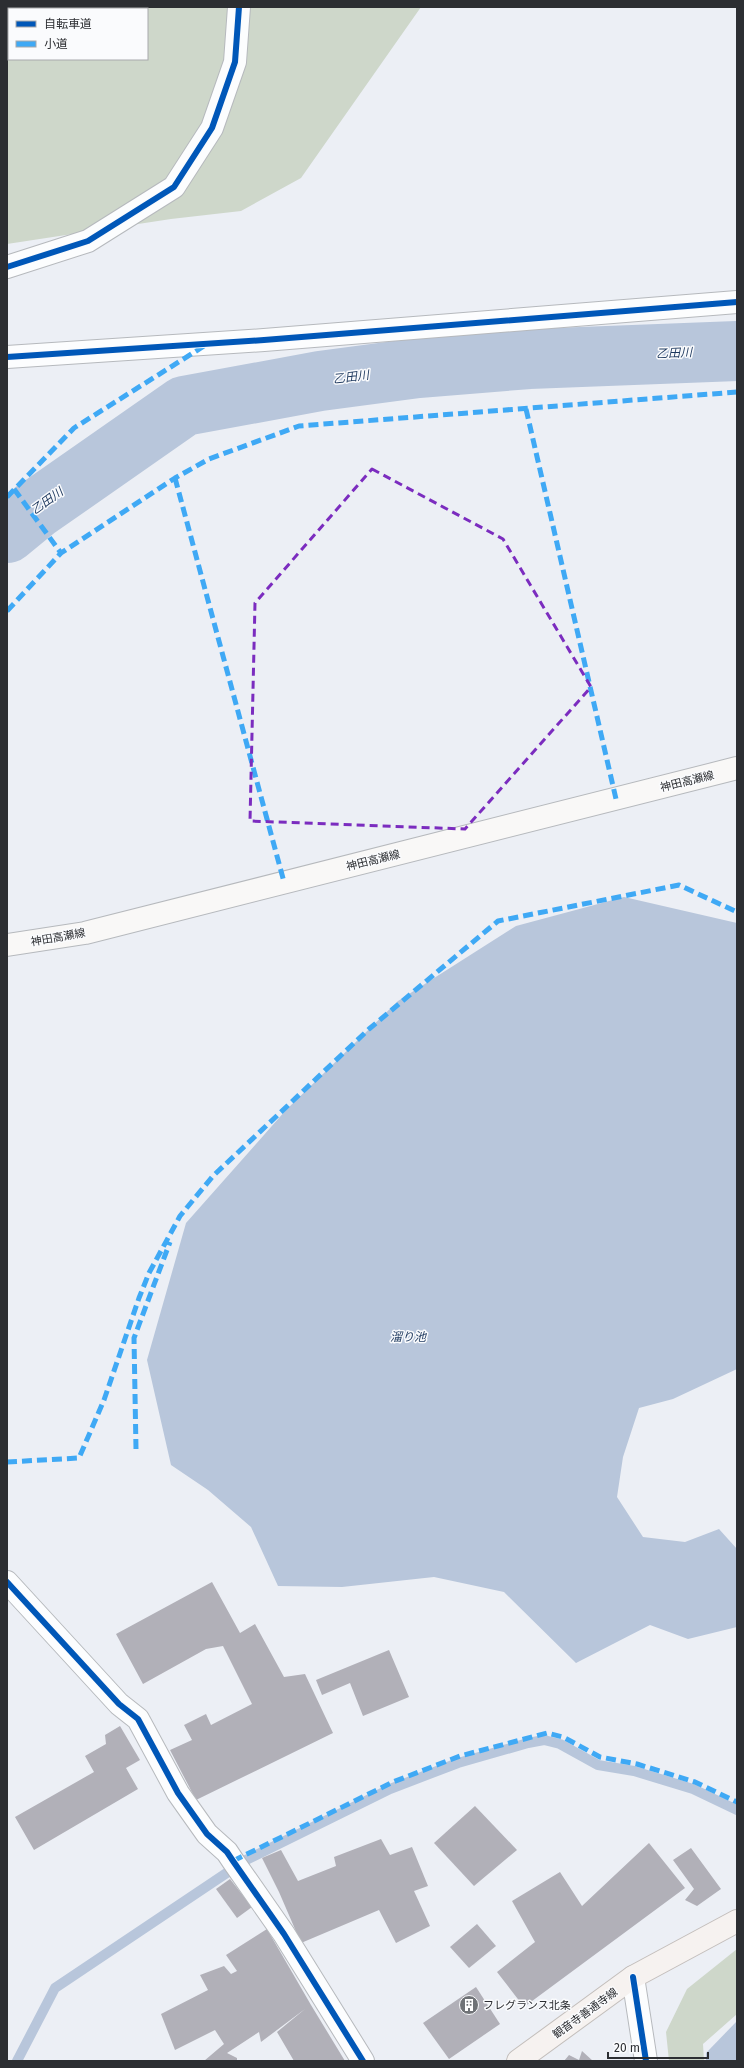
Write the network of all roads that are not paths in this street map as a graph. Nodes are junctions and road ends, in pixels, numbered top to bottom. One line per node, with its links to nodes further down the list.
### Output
1 (238, 7): 2 (street)
2 (7, 266)
3 (737, 302): 4 (street)
4 (7, 357)
5 (737, 768): 6 (main road, 神田高瀬線)
6 (7, 945)
7 (7, 1582): 10 (street)
8 (737, 1921): 9 (main road, 観音寺善通寺線)
9 (633, 1977): 11 (main road, 観音寺善通寺線); 12 (street)
10 (363, 2061)
11 (518, 2061)
12 (646, 2061)

